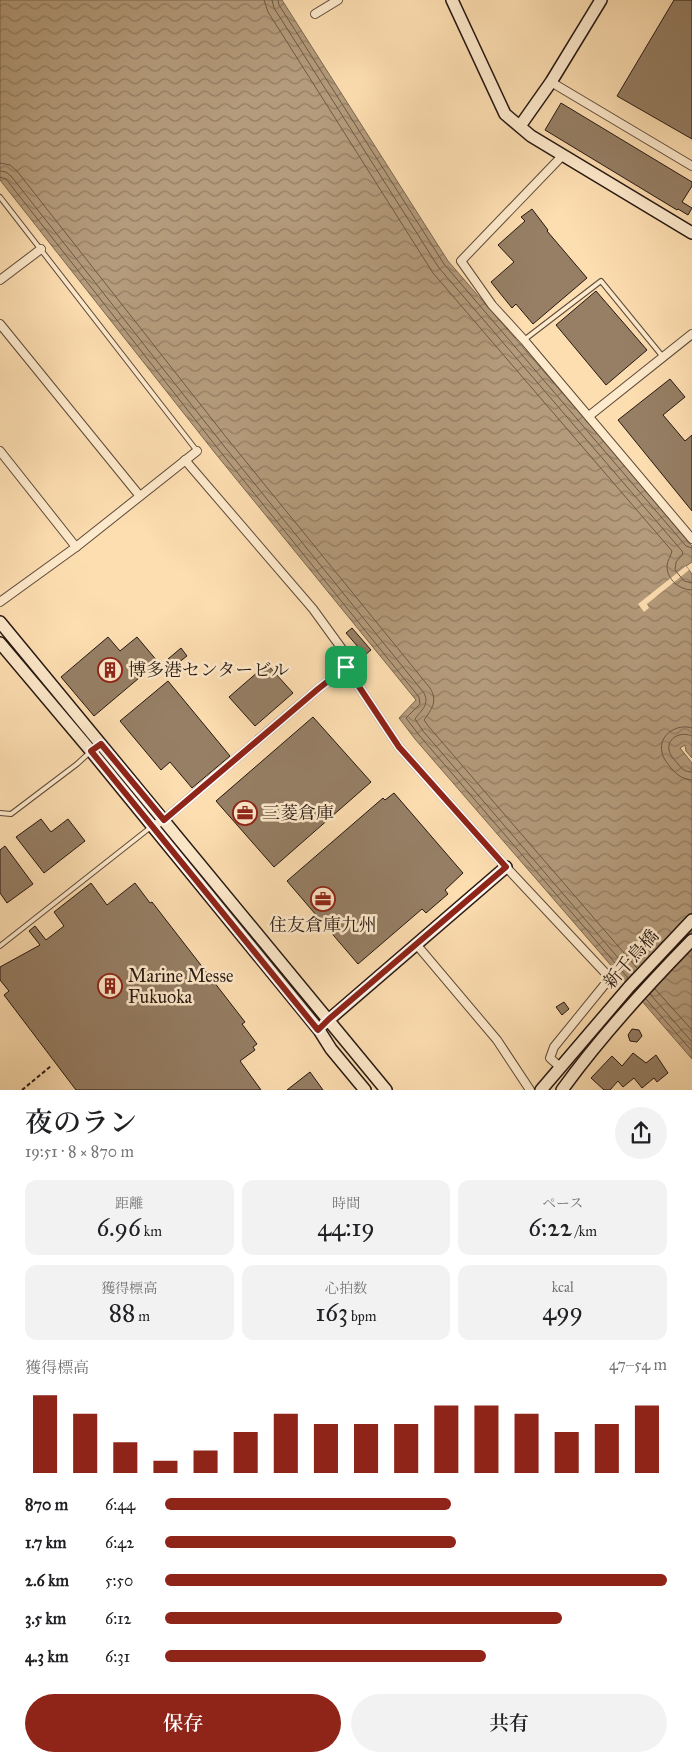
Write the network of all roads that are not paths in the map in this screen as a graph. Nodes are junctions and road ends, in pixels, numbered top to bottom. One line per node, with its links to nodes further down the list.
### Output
1 (338, 0): 4 (street)
2 (452, 0): 6 (street)
3 (601, 0): 5 (street)
4 (315, 14)
5 (551, 82): 6 (street); 8 (street)
6 (520, 126): 7 (street)
7 (563, 155): 10 (street); 15 (street)
8 (692, 166)
9 (0, 197): 11 (lane)
10 (692, 233)
11 (41, 249): 12 (street); 19 (lane)
12 (0, 280)
13 (0, 324): 21 (street)
14 (692, 334): 16 (street)
15 (524, 340): 16 (lane); 17 (street)
16 (663, 358): 17 (street)
17 (589, 416): 22 (street)
18 (0, 451): 23 (street)
19 (197, 451): 20 (street)
20 (185, 460): 21 (street); 27 (street)
21 (139, 495): 23 (street)
22 (692, 539)
23 (76, 547): 24 (street)
24 (0, 602)
25 (0, 622): 28 (street)
26 (0, 643): 29 (street)
27 (346, 667): 31 (street); 33 (street)
28 (101, 744): 29 (lane); 31 (street)
29 (91, 751): 30 (lane); 32 (street)
30 (0, 813)
31 (164, 820): 32 (street); 38 (street)
32 (151, 827): 37 (lane); 39 (street)
33 (506, 867): 36 (street); 40 (street)
34 (692, 920): 40 (street, 新千鳥橋)
35 (692, 940): 45 (street, 新千鳥橋)
36 (416, 944): 38 (street); 43 (street)
37 (0, 946)
38 (329, 1019): 39 (street); 42 (street)
39 (318, 1030): 41 (street)
40 (560, 1067): 44 (street, 新千鳥橋)
41 (365, 1090)
42 (386, 1090)
43 (530, 1090)
44 (541, 1090)
45 (562, 1090)

